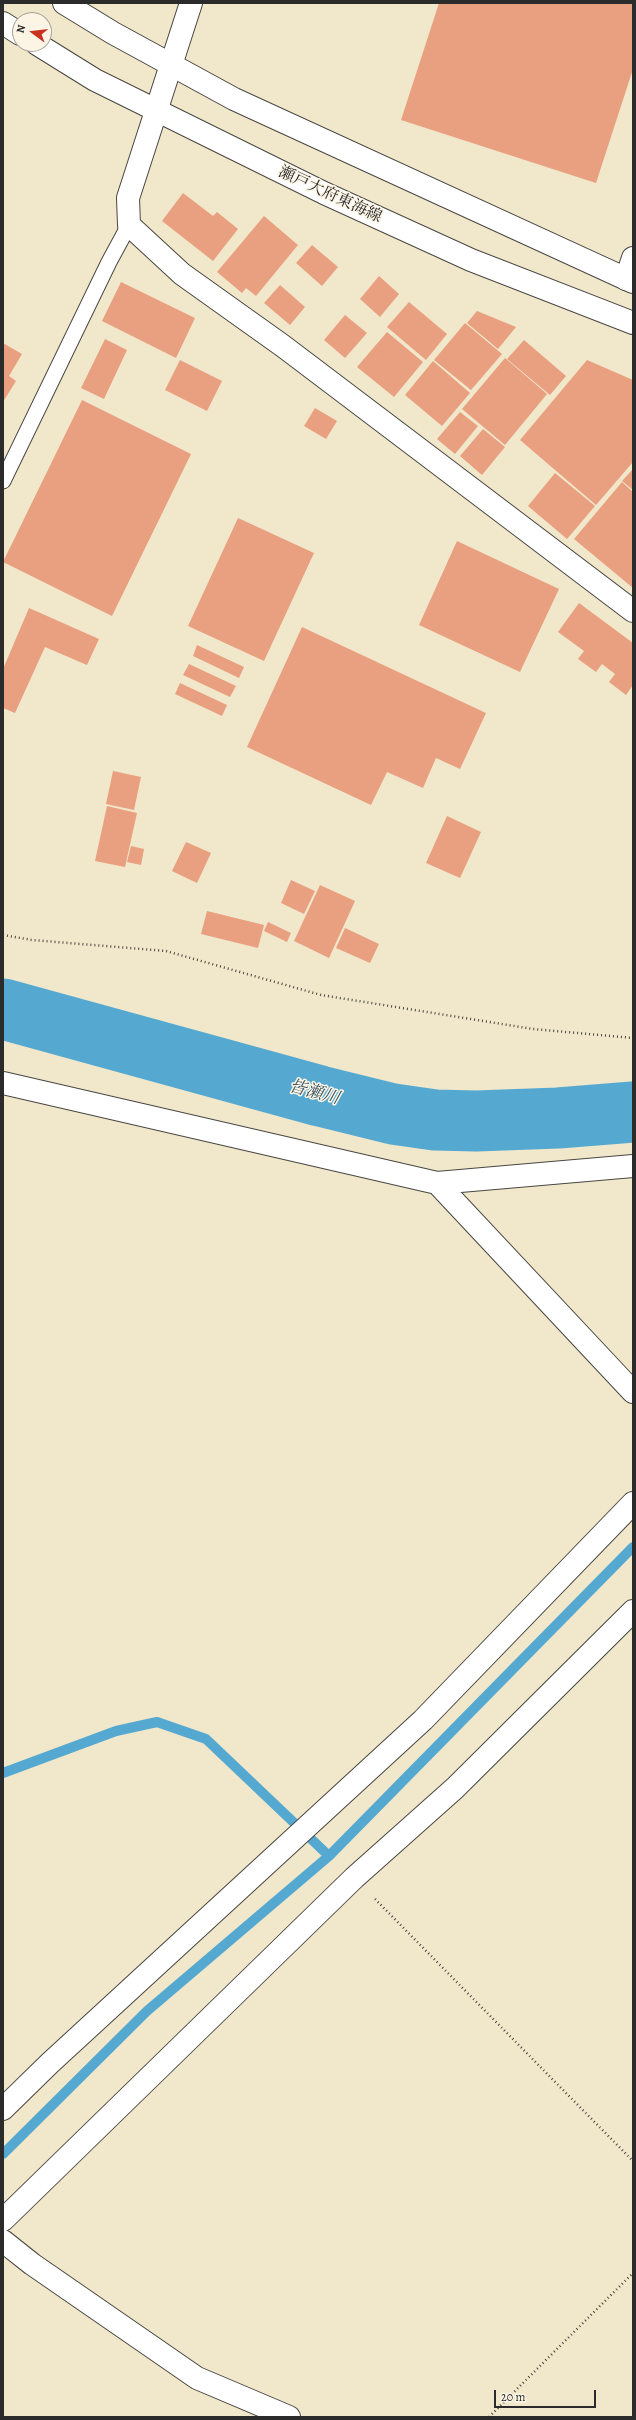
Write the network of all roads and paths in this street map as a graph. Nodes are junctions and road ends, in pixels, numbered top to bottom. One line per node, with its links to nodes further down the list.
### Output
1 (64, 3): 6 (street)
2 (191, 3): 6 (street)
3 (3, 23): 4 (street)
4 (12, 29)
5 (50, 52): 7 (street, 瀬戸大府東海線)
6 (171, 65): 7 (street); 10 (street)
7 (156, 110): 8 (street); 11 (street, 瀬戸大府東海線)
8 (129, 225): 12 (lane); 13 (street)
9 (633, 258): 10 (street)
10 (630, 281)
11 (633, 323)
12 (3, 481)
13 (633, 612)
14 (3, 935): 15 (path)
15 (633, 1038)
16 (3, 1082): 18 (street)
17 (633, 1166): 18 (street)
18 (437, 1183): 19 (street)
19 (633, 1392)
20 (633, 1503): 23 (street)
21 (633, 1611): 22 (street)
22 (354, 1878): 24 (path); 25 (street)
23 (3, 2109)
24 (633, 2161)
25 (3, 2220)
26 (3, 2241): 28 (street)
27 (633, 2273): 29 (path)
28 (289, 2417)
29 (489, 2417)

